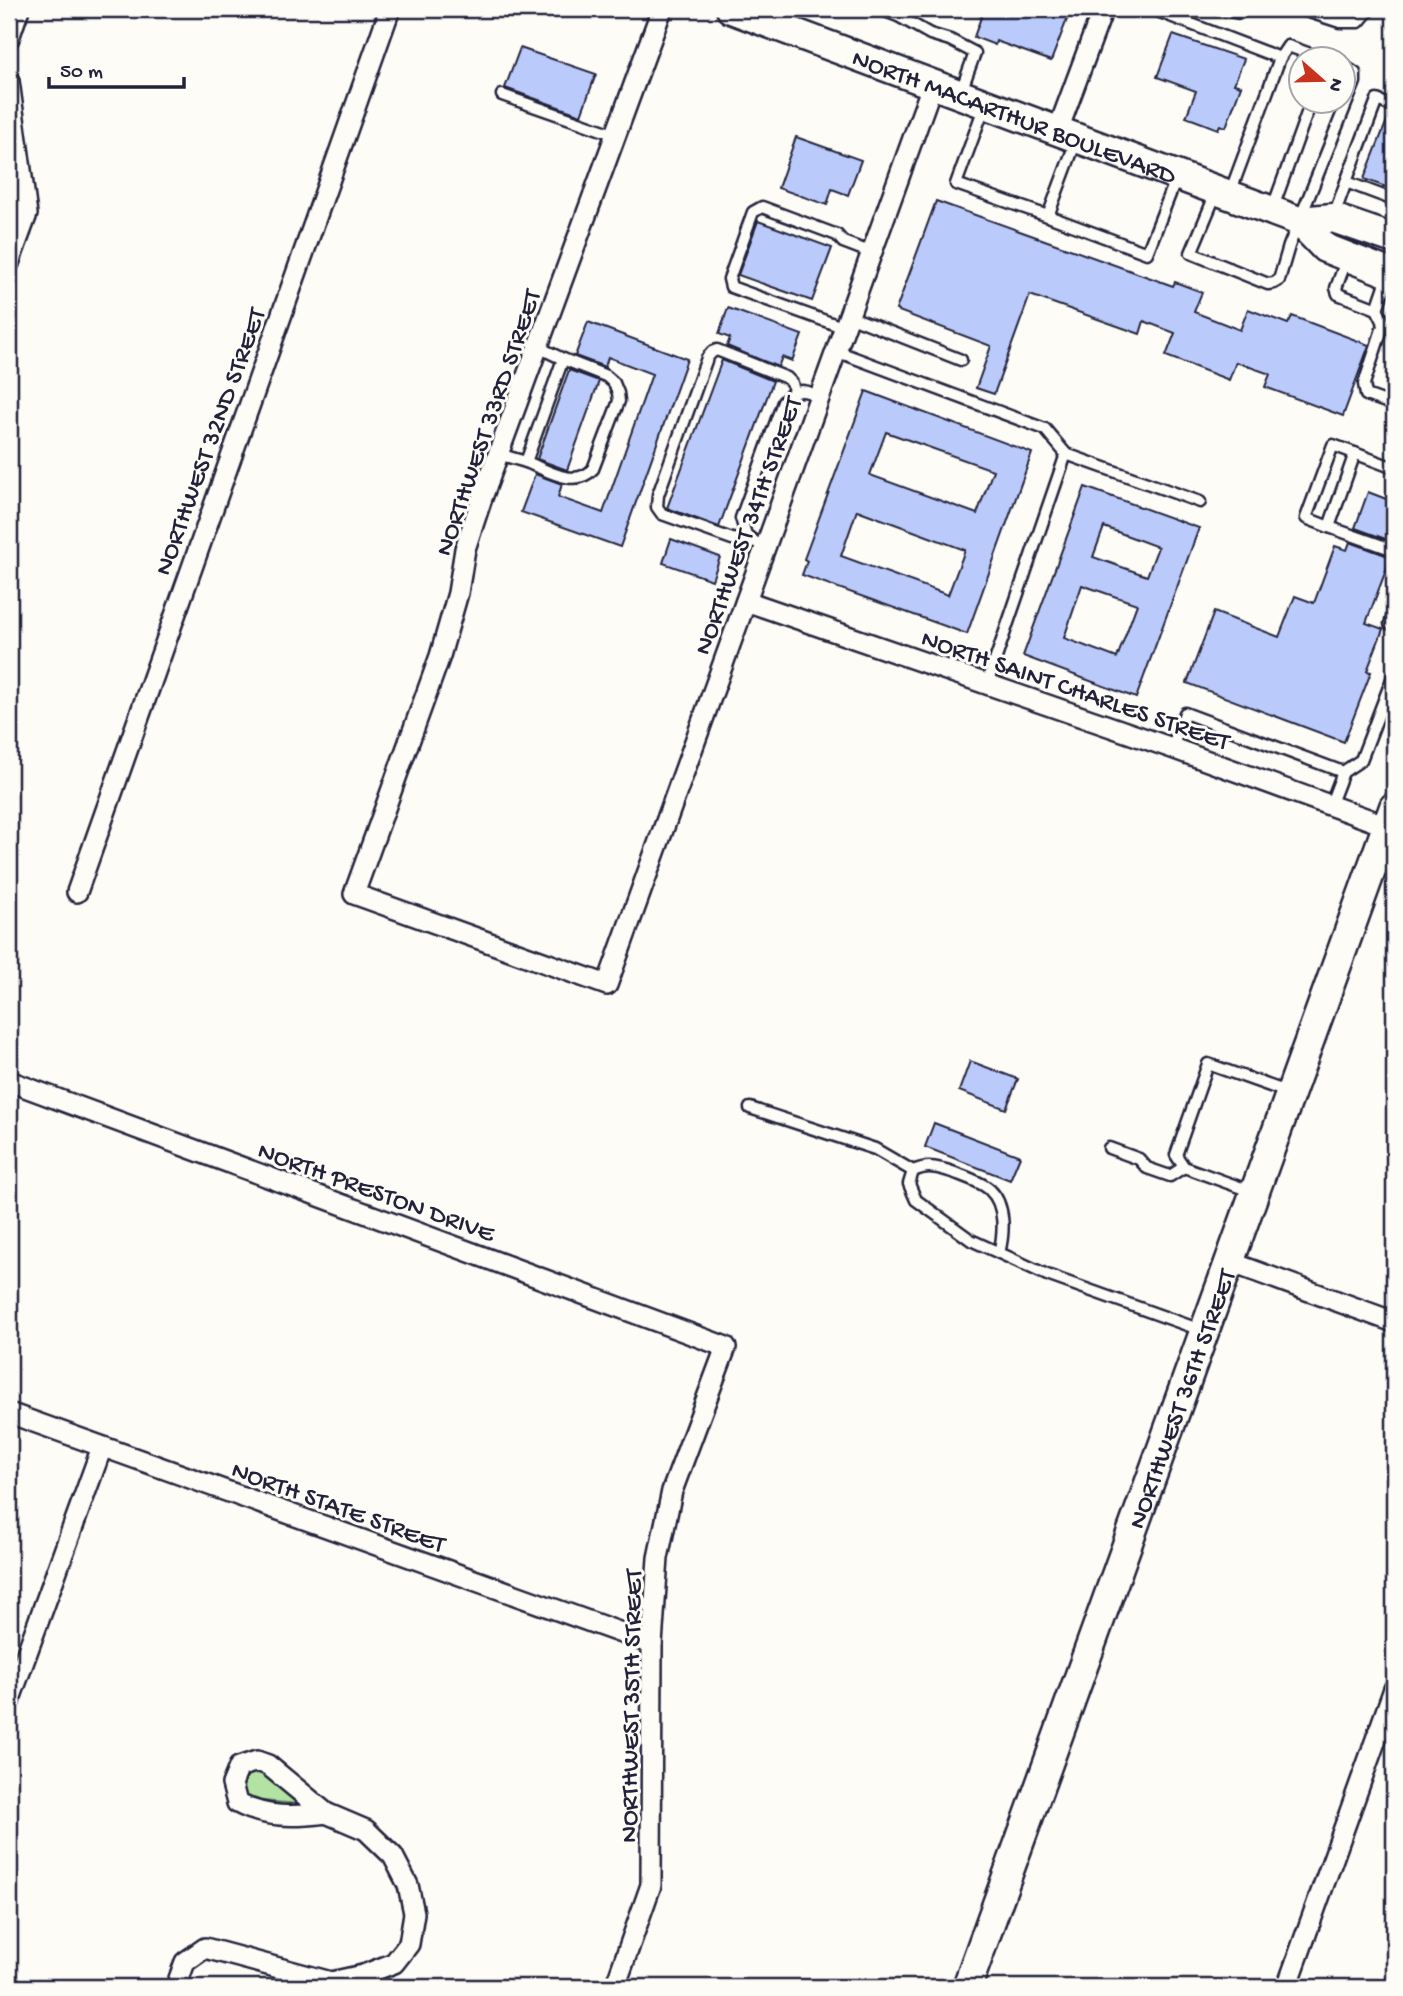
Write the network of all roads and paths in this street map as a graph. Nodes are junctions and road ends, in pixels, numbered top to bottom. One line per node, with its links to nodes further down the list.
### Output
1 (19, 9): 13 (street)
2 (390, 9): 66 (street, NORTHWEST 32ND STREET)
3 (662, 9): 24 (street, NORTHWEST 33RD STREET)
4 (731, 9): 17 (main road, NORTH MACARTHUR BOULEVARD)
5 (880, 9): 12 (lane)
6 (1103, 9): 23 (street)
7 (1152, 9): 15 (lane)
8 (1219, 9): 9 (lane)
9 (1245, 9)
10 (1300, 9): 11 (lane)
11 (1370, 9)
12 (899, 12): 19 (lane)
13 (9, 38)
14 (1288, 47): 15 (lane)
15 (1280, 58): 27 (lane)
16 (9, 81): 36 (street)
17 (933, 83): 19 (main road, NORTH MACARTHUR BOULEVARD); 34 (street, NORTHWEST 34TH STREET)
18 (502, 95): 24 (lane)
19 (973, 99): 23 (main road, NORTH MACARTHUR BOULEVARD); 30 (lane)
20 (1394, 107): 26 (lane)
21 (1306, 116): 29 (lane)
22 (1341, 116): 32 (lane)
23 (1067, 134): 25 (main road, NORTH MACARTHUR BOULEVARD); 30 (lane)
24 (616, 135): 40 (street, NORTHWEST 33RD STREET)
25 (1177, 175): 27 (main road, NORTH MACARTHUR BOULEVARD); 30 (lane)
26 (1346, 182): 28 (lane); 31 (lane)
27 (1223, 192): 29 (main road, NORTH MACARTHUR BOULEVARD); 32 (lane)
28 (1394, 200)
29 (1271, 211): 32 (main road, NORTH MACARTHUR BOULEVARD)
30 (1048, 216)
31 (1333, 218): 32 (main road, NORTH MACARTHUR BOULEVARD); 33 (main road, NORTH MACARTHUR BOULEVARD)
32 (1299, 221): 35 (main road, NORTH MACARTHUR BOULEVARD)
33 (1394, 239)
34 (872, 253): 39 (street, NORTHWEST 34TH STREET); 39 (lane)
35 (1347, 257): 37 (main road, NORTH MACARTHUR BOULEVARD); 38 (lane)
36 (9, 262)
37 (1392, 274): 38 (lane)
38 (1377, 309): 46 (lane)
39 (847, 322): 41 (street, NORTHWEST 34TH STREET); 43 (lane)
40 (538, 347): 42 (lane); 48 (street, NORTHWEST 33RD STREET)
41 (836, 351): 45 (street, NORTHWEST 34TH STREET); 49 (lane)
42 (562, 359): 50 (lane); 50 (lane)
43 (961, 360)
44 (794, 391): 45 (lane); 54 (lane); 54 (lane)
45 (820, 396): 54 (street, NORTHWEST 34TH STREET)
46 (1394, 405)
47 (1355, 453): 51 (lane); 53 (lane); 53 (lane)
48 (498, 454): 50 (lane); 67 (street, NORTHWEST 33RD STREET)
49 (1066, 454): 52 (lane); 60 (lane)
50 (526, 462)
51 (1394, 468)
52 (1200, 502)
53 (1329, 527): 55 (lane)
54 (759, 543): 56 (street, NORTHWEST 34TH STREET)
55 (1394, 550)
56 (746, 601): 60 (street, NORTH SAINT CHARLES STREET); 67 (street, NORTHWEST 34TH STREET)
57 (1394, 613): 58 (lane)
58 (1394, 625)
59 (1394, 674): 61 (lane)
60 (987, 684): 62 (street, NORTH SAINT CHARLES STREET)
61 (1390, 696): 63 (lane)
62 (1172, 748): 63 (lane); 64 (street, NORTH SAINT CHARLES STREET)
63 (1343, 772): 64 (lane)
64 (1330, 806): 65 (street, NORTH SAINT CHARLES STREET)
65 (1391, 817): 69 (main road, NORTHWEST 36TH STREET)
66 (76, 892)
67 (607, 985)
68 (9, 1081): 79 (street, NORTH PRESTON DRIVE)
69 (1291, 1093): 72 (lane); 74 (main road, NORTHWEST 36TH STREET)
70 (750, 1108): 73 (lane)
71 (1109, 1148): 72 (lane)
72 (1184, 1167): 74 (lane)
73 (913, 1171): 75 (lane); 75 (lane)
74 (1255, 1193): 76 (main road, NORTHWEST 36TH STREET)
75 (999, 1252): 78 (lane)
76 (1230, 1262): 77 (street); 78 (main road, NORTHWEST 36TH STREET)
77 (1394, 1322)
78 (1205, 1331): 88 (main road, NORTHWEST 36TH STREET)
79 (726, 1347): 82 (street, NORTHWEST 35TH STREET)
80 (9, 1413): 81 (street, NORTH STATE STREET)
81 (102, 1447): 82 (street, NORTH STATE STREET); 84 (street)
82 (652, 1644): 87 (street, NORTHWEST 35TH STREET)
83 (1394, 1689): 89 (street)
84 (9, 1702)
85 (326, 1813): 86 (street)
86 (176, 1987)
87 (615, 1987)
88 (967, 1987)
89 (1287, 1987)

